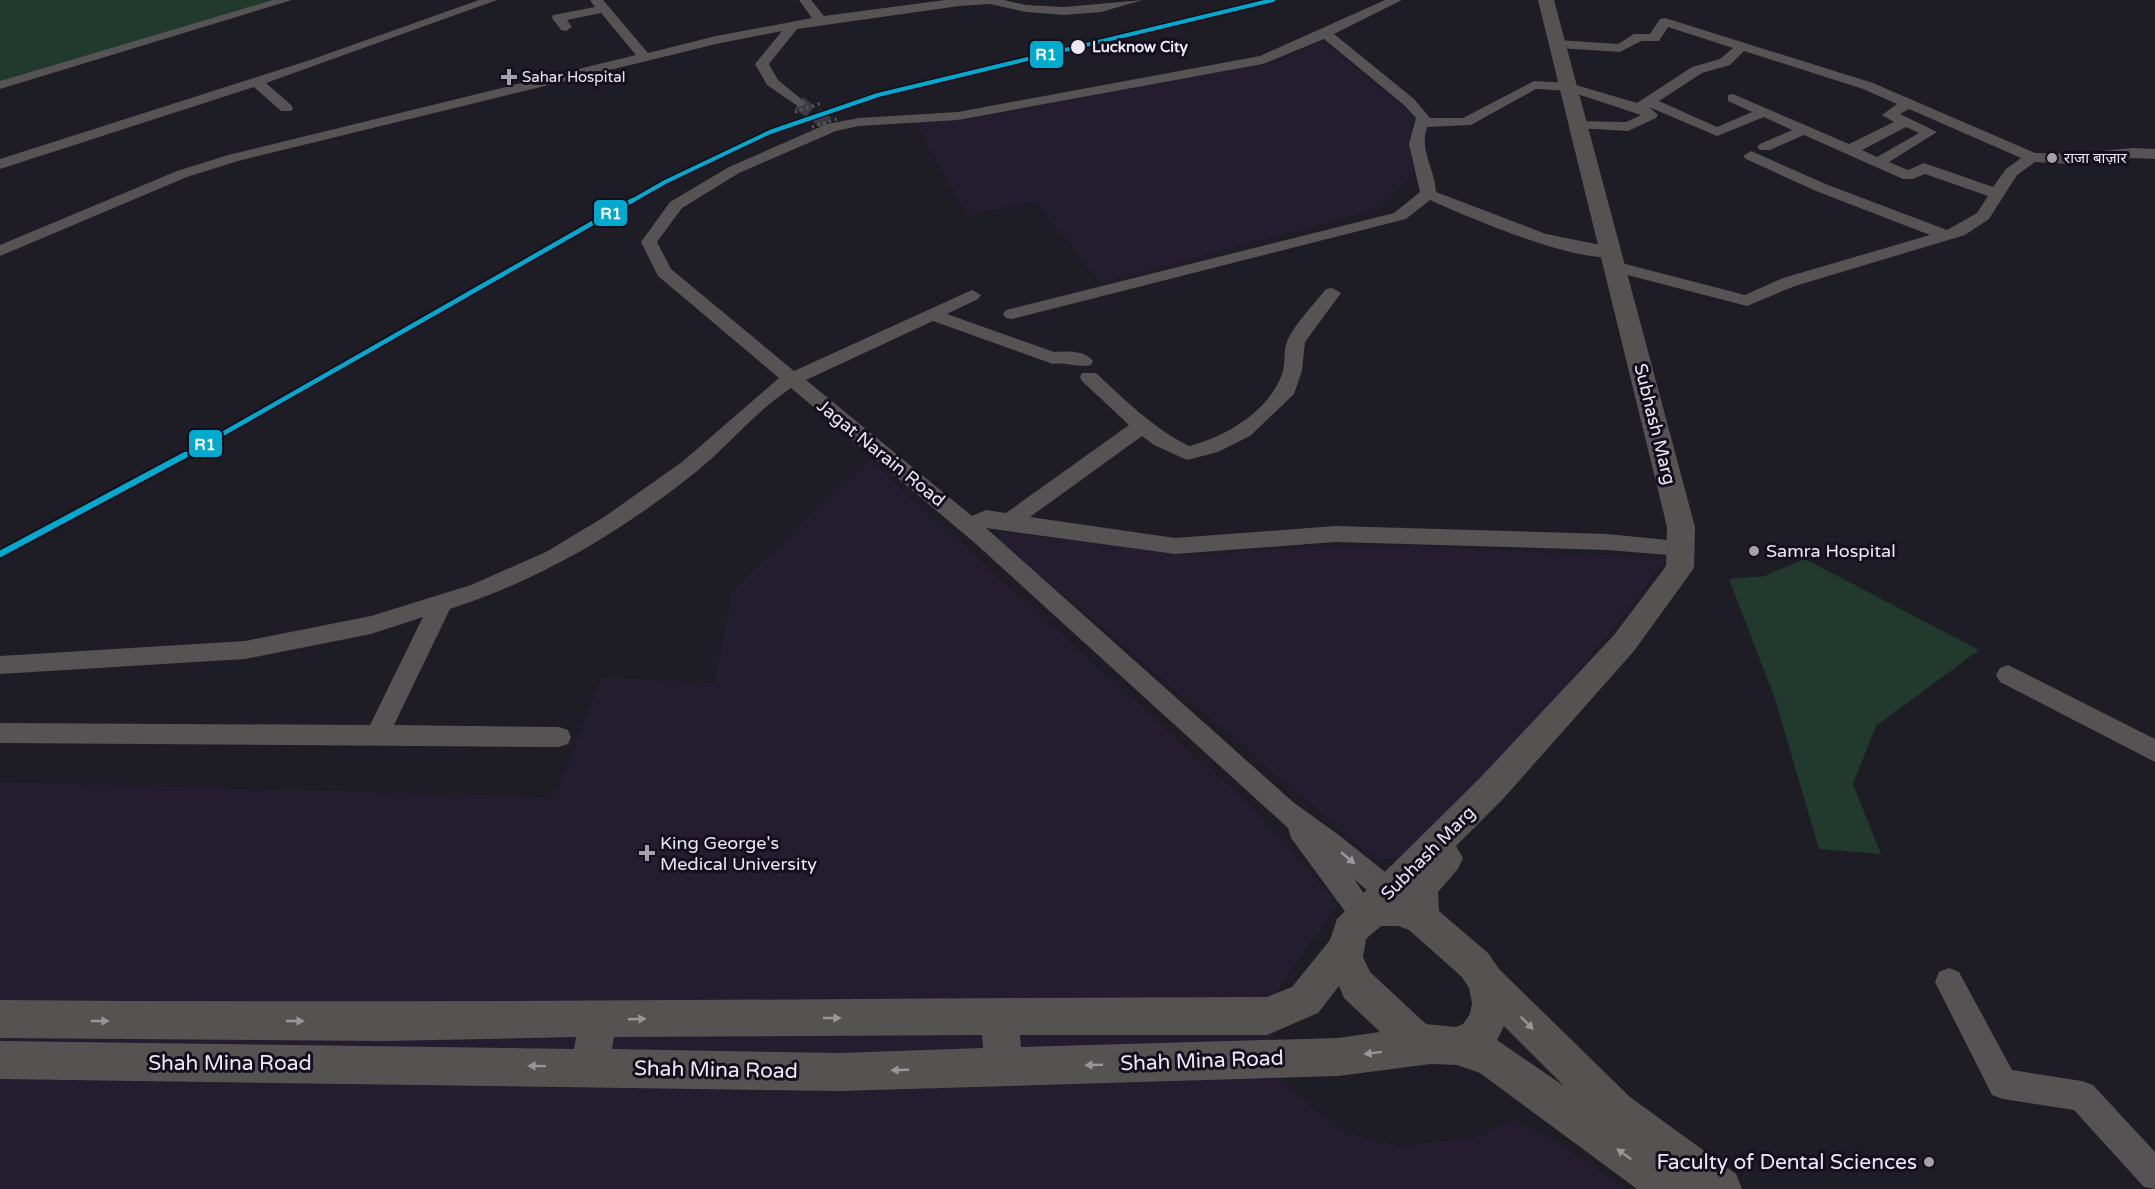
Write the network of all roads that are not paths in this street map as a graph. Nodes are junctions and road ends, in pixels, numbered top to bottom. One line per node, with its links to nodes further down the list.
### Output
1 (286, 0): 18 (street)
2 (491, 0): 17 (street)
3 (805, 0): 10 (street)
4 (992, 0): 5 (street); 8 (street)
5 (1137, 0)
6 (1396, 0): 13 (street)
7 (1546, 0): 14 (main road, Subhash Marg)
8 (938, 2): 10 (street)
9 (600, 4): 12 (street); 16 (street)
10 (821, 21): 11 (street)
11 (792, 25): 16 (street); 21 (street)
12 (566, 27)
13 (1324, 32): 27 (street); 44 (street, Jagat Narain Road)
14 (1558, 44): 15 (street); 19 (main road, Subhash Marg)
15 (1741, 47): 22 (street); 23 (street)
16 (644, 56): 38 (street)
17 (257, 82): 24 (street); 34 (street)
18 (0, 85)
19 (1569, 87): 23 (street); 27 (street); 28 (main road, Subhash Marg)
20 (1733, 98): 25 (street)
21 (799, 103)
22 (1909, 104): 26 (street); 32 (street)
23 (1645, 105): 25 (street); 28 (street)
24 (286, 108)
25 (1764, 112): 29 (street)
26 (1906, 122): 30 (street); 33 (street)
27 (1421, 123): 35 (street)
28 (1578, 124): 39 (main road, Subhash Marg)
29 (1803, 130): 30 (street); 37 (street)
30 (1850, 150): 33 (street)
31 (2155, 154): 32 (street)
32 (2032, 157): 36 (street)
33 (1877, 163): 36 (street)
34 (0, 164)
35 (1428, 194): 39 (street); 43 (street)
36 (1997, 194): 37 (street)
37 (1947, 236): 39 (street)
38 (2, 246)
39 (1612, 259): 48 (main road, Subhash Marg)
40 (1332, 293): 45 (street)
41 (972, 295): 42 (street)
42 (930, 314): 44 (street); 45 (street)
43 (1012, 314)
44 (791, 379): 47 (street, Jagat Narain Road); 49 (street)
45 (1142, 426): 46 (street)
46 (1010, 521): 47 (street); 48 (street)
47 (970, 526): 57 (street, Jagat Narain Road)
48 (1680, 548): 56 (main road, Subhash Marg)
49 (441, 603): 50 (street); 53 (street)
50 (0, 665)
51 (2007, 675): 55 (street)
52 (0, 733): 53 (street)
53 (377, 736): 54 (street)
54 (559, 737)
55 (2155, 751)
56 (1491, 789): 57 (main road, Subhash Marg); 58 (main road, Subhash Marg)
57 (1377, 904): 58 (main road); 59 (main road)
58 (1421, 918): 60 (main road)
59 (1345, 950): 62 (main road); 67 (main road)
60 (1486, 982): 67 (main road); 74 (main road, one-way to 74)
61 (1949, 982): 72 (street)
62 (1001, 1018): 65 (main road, one-way to 62); 71 (main road)
63 (0, 1019): 64 (main road)
64 (51, 1020): 66 (main road, one-way to 66); 68 (main road)
65 (598, 1020): 66 (main road); 70 (main road)
66 (385, 1022): 69 (main road)
67 (1444, 1046): 71 (main road, Shah Mina Road, one-way to 71); 73 (main road, one-way to 67)
68 (14, 1061): 69 (main road, Shah Mina Road)
69 (368, 1064): 70 (main road, Shah Mina Road, one-way to 69)
70 (589, 1067): 71 (main road, Shah Mina Road, one-way to 70)
71 (1002, 1067)
72 (2155, 1176)
73 (1671, 1189)
74 (1721, 1189)

